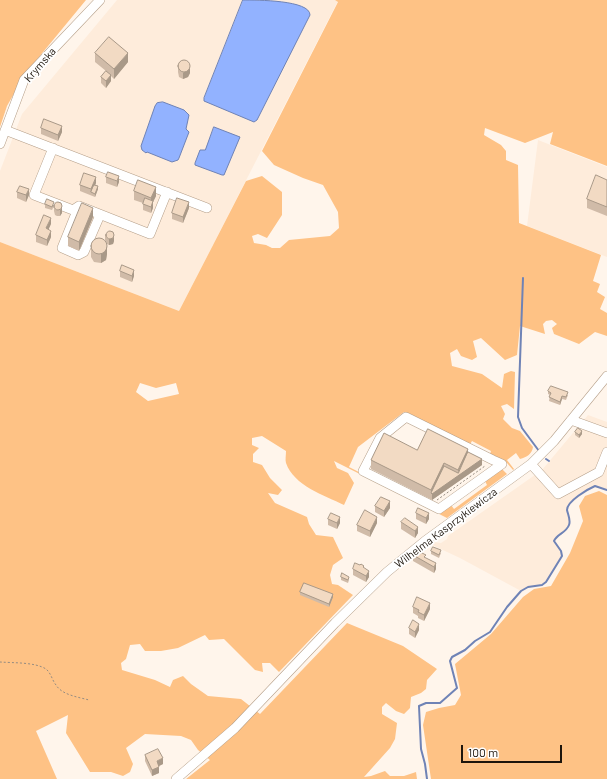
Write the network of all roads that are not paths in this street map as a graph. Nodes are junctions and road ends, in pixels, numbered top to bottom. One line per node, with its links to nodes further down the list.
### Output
1 (100, 0): 2 (street, Krymska)
2 (6, 130): 3 (street, Krymska); 4 (street)
3 (0, 144)
4 (53, 148): 5 (street); 6 (street)
5 (167, 192): 7 (street); 8 (street)
6 (79, 206): 8 (street); 8 (street)
7 (207, 208)
8 (100, 215)
9 (607, 376): 10 (street, Wilhelma Kasprzykiewicza)
10 (571, 420): 11 (street); 14 (street, Wilhelma Kasprzykiewicza)
11 (607, 433)
12 (607, 452): 14 (street)
13 (502, 464): 13 (street); 15 (street)
14 (532, 464): 15 (street, Wilhelma Kasprzykiewicza)
15 (514, 477): 16 (street, Wilhelma Kasprzykiewicza)
16 (176, 779)

